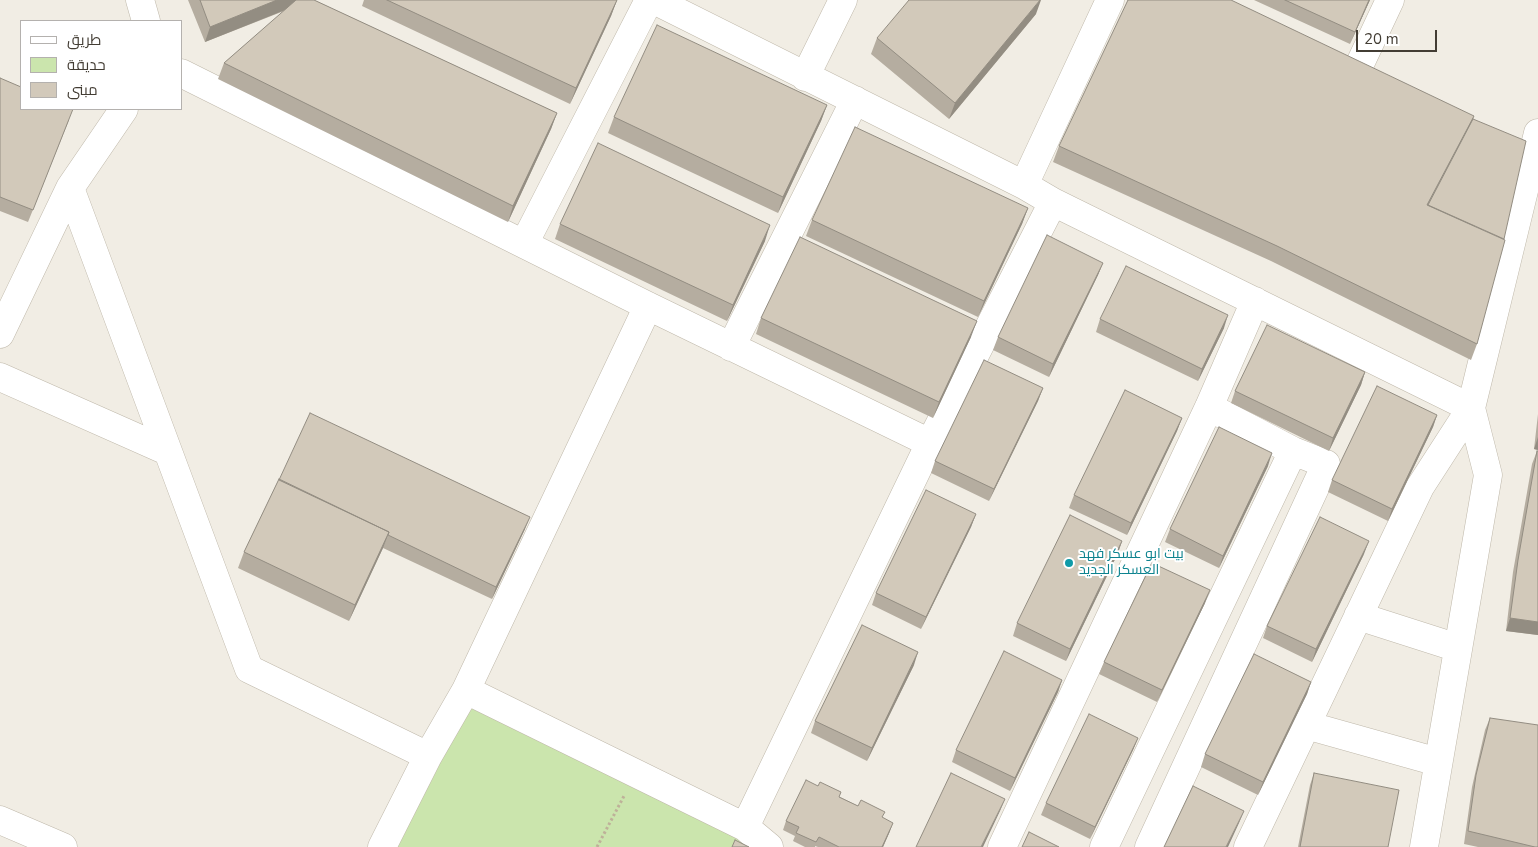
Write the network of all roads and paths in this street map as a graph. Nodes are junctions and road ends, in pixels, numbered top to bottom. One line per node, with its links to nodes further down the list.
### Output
1 (140, 0): 7 (street)
2 (649, 0): 18 (street)
3 (654, 0): 9 (street)
4 (843, 0): 9 (street)
5 (1110, 0): 15 (street)
6 (1390, 0): 10 (street)
7 (146, 20)
8 (182, 73): 18 (street)
9 (805, 77): 11 (street)
10 (1384, 80)
11 (854, 100): 15 (street); 22 (street)
12 (123, 110): 16 (street)
13 (1508, 137): 14 (street)
14 (1536, 141): 25 (street)
15 (1024, 185): 17 (street)
16 (70, 188): 21 (street); 27 (street)
17 (1053, 202): 19 (street); 26 (street)
18 (524, 244): 20 (street)
19 (1255, 301): 24 (street); 25 (street)
20 (648, 306): 22 (street); 31 (street)
21 (0, 334)
22 (731, 346): 26 (street)
23 (0, 377): 27 (street)
24 (1208, 407): 28 (street); 42 (street)
25 (1471, 408): 29 (street); 30 (street)
26 (930, 443): 37 (street)
27 (167, 451): 33 (street)
28 (1293, 451): 43 (street); 44 (street)
29 (1358, 616): 30 (street); 32 (street)
30 (1458, 648): 34 (street)
31 (466, 690): 33 (street); 35 (street)
32 (1306, 725): 34 (street); 45 (street)
33 (428, 756): 39 (street)
34 (1438, 762): 46 (street)
35 (636, 773): 37 (street); 40 (path)
36 (0, 820): 38 (street)
37 (745, 827): 41 (street)
38 (63, 847)
39 (382, 847)
40 (596, 847)
41 (769, 847)
42 (1002, 847)
43 (1104, 847)
44 (1149, 847)
45 (1248, 847)
46 (1424, 847)

